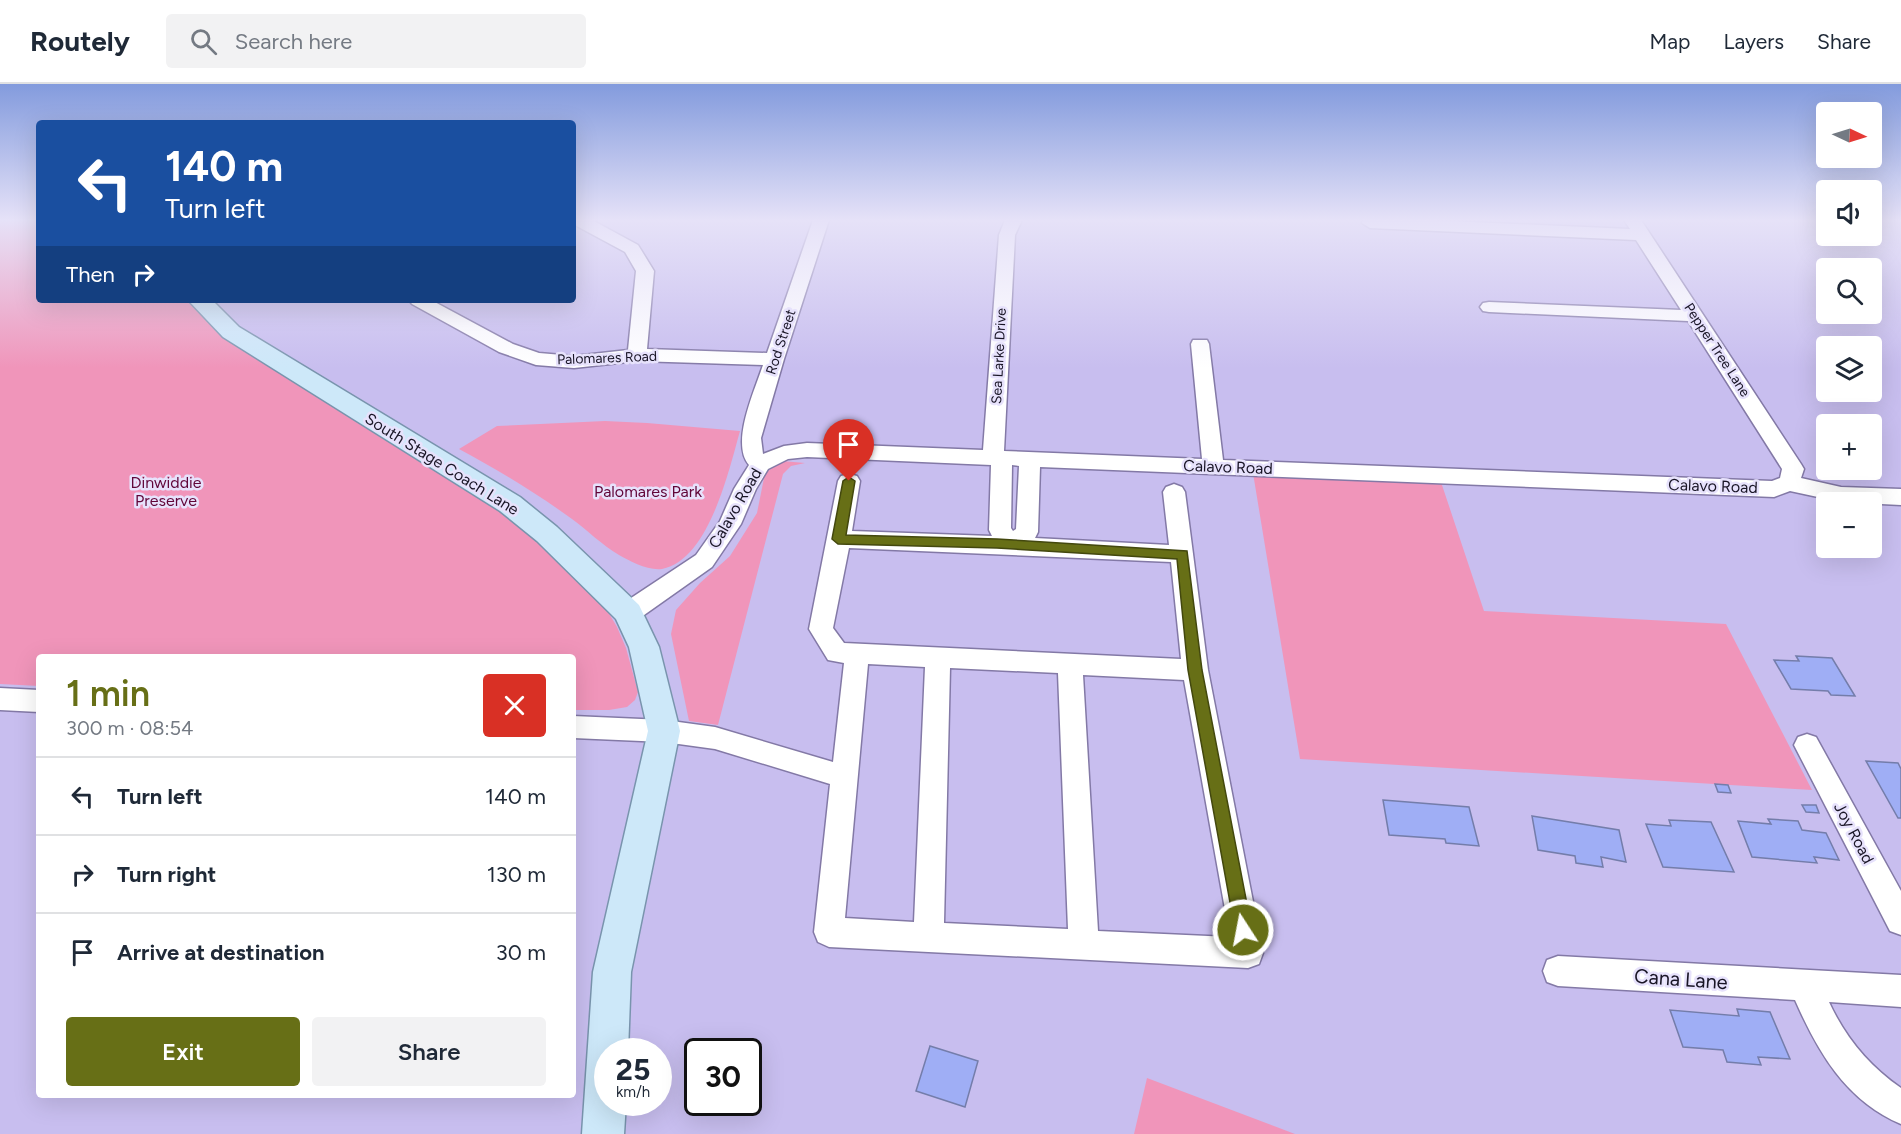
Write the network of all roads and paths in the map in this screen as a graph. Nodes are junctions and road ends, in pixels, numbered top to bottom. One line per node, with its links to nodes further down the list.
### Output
1 (644, 269): 10 (street)
2 (804, 269): 11 (street, Rod Street)
3 (1006, 269): 12 (street, Sea Larke Drive)
4 (1664, 269): 8 (street, Pepper Tree Lane)
5 (202, 303): 23 (main road, South Stage Coach Lane)
6 (424, 303): 10 (street, Palomares Road)
7 (1489, 307): 8 (street)
8 (1696, 316): 17 (street, Pepper Tree Lane)
9 (1200, 344): 15 (street)
10 (637, 355): 11 (street, Palomares Road)
11 (774, 359): 14 (street, Rod Street)
12 (998, 458): 13 (street, Calavo Road); 14 (street, Calavo Road); 21 (street, Sea Larke Drive)
13 (1030, 460): 15 (street, Calavo Road); 21 (street)
14 (760, 464): 23 (street, Calavo Road)
15 (1213, 467): 17 (street, Calavo Road)
16 (849, 481): 20 (street)
17 (1789, 483): 19 (street, Calavo Road)
18 (1174, 492): 22 (street)
19 (1901, 497)
20 (838, 539): 21 (street); 24 (street)
21 (1012, 544): 22 (street)
22 (1183, 554): 27 (street)
23 (627, 613): 31 (main road, South Stage Coach Lane)
24 (857, 654): 25 (street); 33 (street)
25 (938, 657): 26 (street); 35 (street)
26 (1070, 664): 27 (street); 36 (street)
27 (1195, 670): 36 (street)
28 (0, 699): 29 (street)
29 (36, 701)
30 (576, 727): 31 (street)
31 (664, 731): 33 (street); 40 (main road, South Stage Coach Lane)
32 (1807, 745): 34 (street, Joy Road)
33 (845, 777): 35 (street)
34 (1901, 921)
35 (929, 937): 36 (street)
36 (1084, 945)
37 (1558, 971): 38 (street, Cana Lane)
38 (1804, 986): 39 (street); 41 (street)
39 (1901, 991)
40 (609, 1038)
41 (1901, 1107)
42 (604, 1116): 43 (main road, South Stage Coach Lane)
43 (603, 1134)

